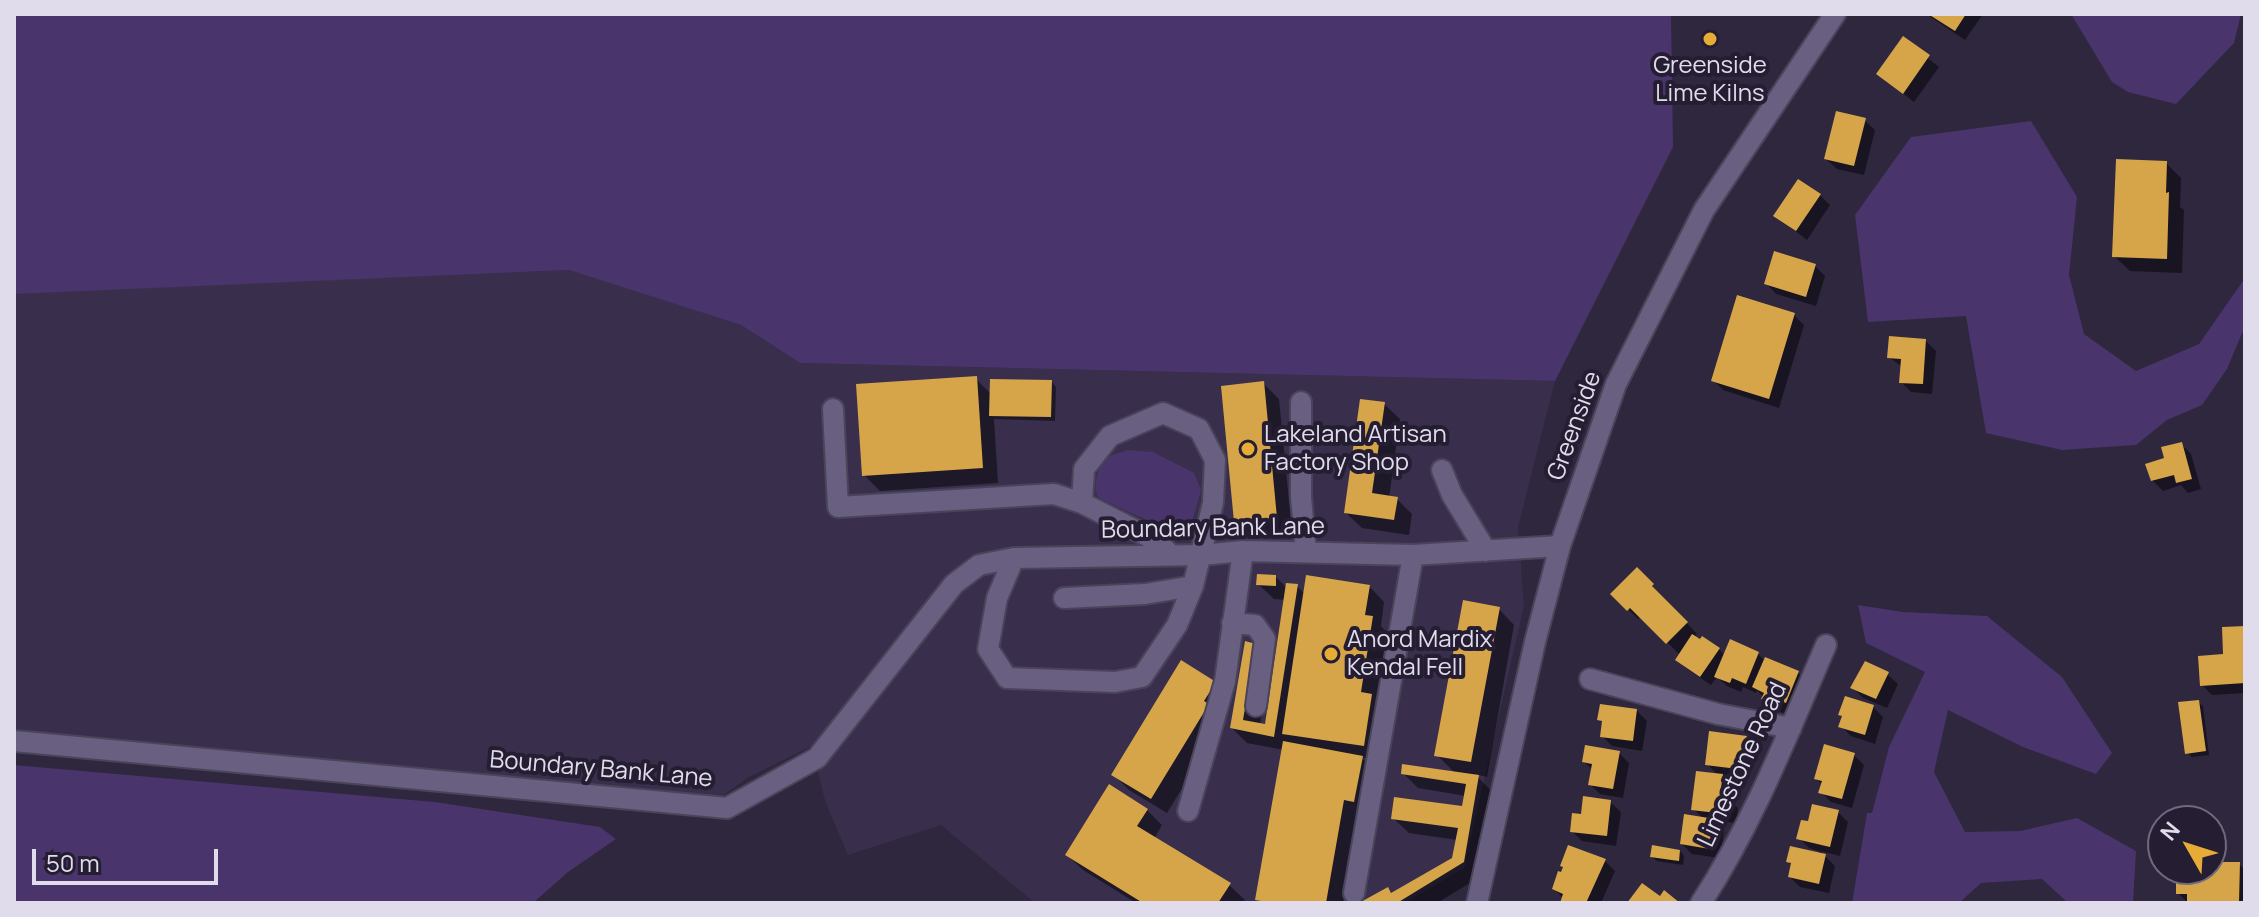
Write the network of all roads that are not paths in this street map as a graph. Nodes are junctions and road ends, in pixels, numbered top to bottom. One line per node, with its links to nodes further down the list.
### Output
1 (1835, 14): 6 (street, Greenside)
2 (1301, 402): 9 (street)
3 (833, 409): 5 (street)
4 (1442, 470): 8 (street)
5 (1082, 503): 10 (street); 11 (street)
6 (1560, 546): 8 (street, Boundary Bank Lane); 24 (street, Greenside)
7 (1243, 551): 9 (street, Boundary Bank Lane); 11 (street, Boundary Bank Lane); 16 (street)
8 (1486, 551): 12 (street, Boundary Bank Lane)
9 (1306, 552): 12 (street, Boundary Bank Lane)
10 (1170, 554): 11 (street, Boundary Bank Lane); 13 (street, Boundary Bank Lane)
11 (1202, 555): 14 (street)
12 (1413, 555): 23 (street)
13 (1014, 558): 14 (street); 21 (street, Boundary Bank Lane)
14 (1193, 586): 15 (street)
15 (1064, 598)
16 (1232, 623): 19 (street); 22 (street)
17 (1826, 645): 20 (street, Limestone Road)
18 (1590, 679): 20 (street)
19 (1256, 706)
20 (1791, 728): 25 (street, Limestone Road)
21 (14, 741)
22 (1188, 811)
23 (1354, 893)
24 (1477, 903)
25 (1701, 903)

